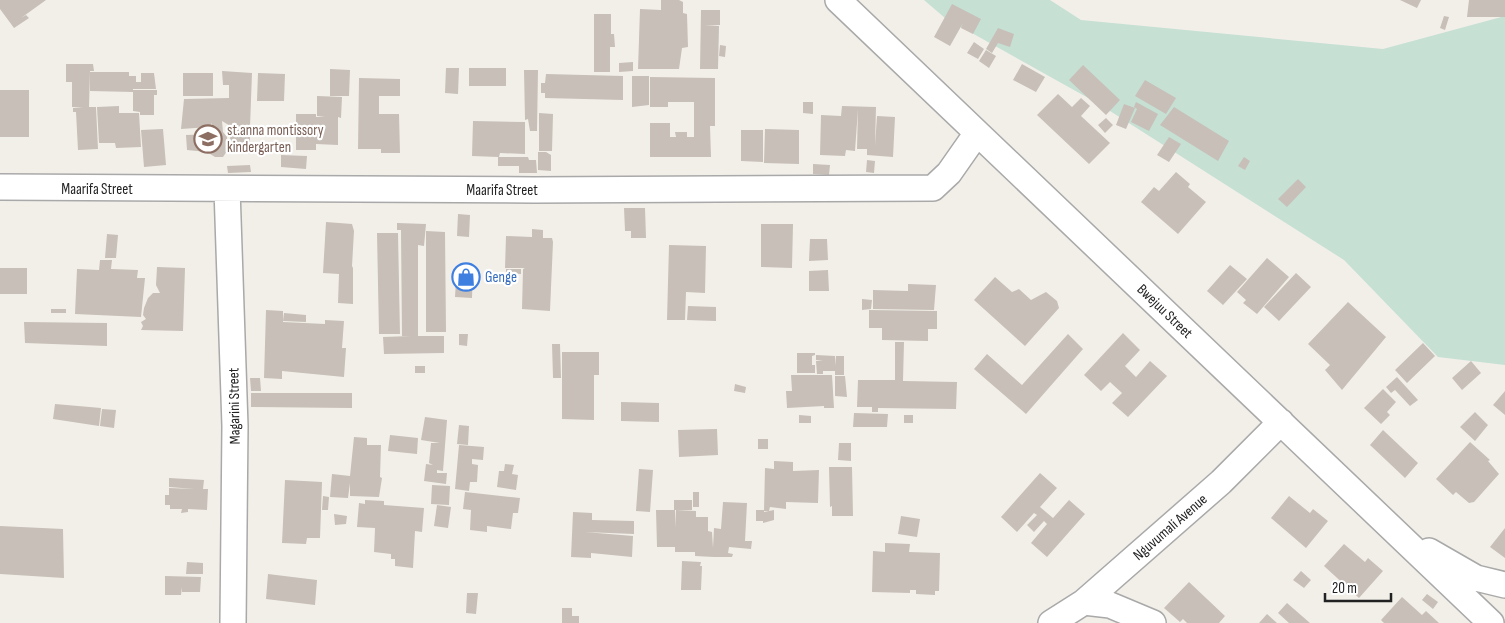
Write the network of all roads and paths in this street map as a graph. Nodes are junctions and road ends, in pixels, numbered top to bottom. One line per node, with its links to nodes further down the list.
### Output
1 (838, 0): 2 (street, Bwejuu Street)
2 (977, 133): 4 (street, Maarifa Street); 5 (street, Bwejuu Street)
3 (0, 188): 4 (street, Maarifa Street)
4 (227, 189): 9 (street, Magarini Street)
5 (1281, 422): 6 (street, Bwejuu Street); 8 (street, Nguvumali Avenue)
6 (1392, 530): 7 (street); 12 (street, Bwejuu Street)
7 (1505, 585)
8 (1084, 602): 10 (street, Nguvumali Avenue); 11 (street)
9 (233, 623)
10 (1051, 623)
11 (1153, 623)
12 (1491, 623)

